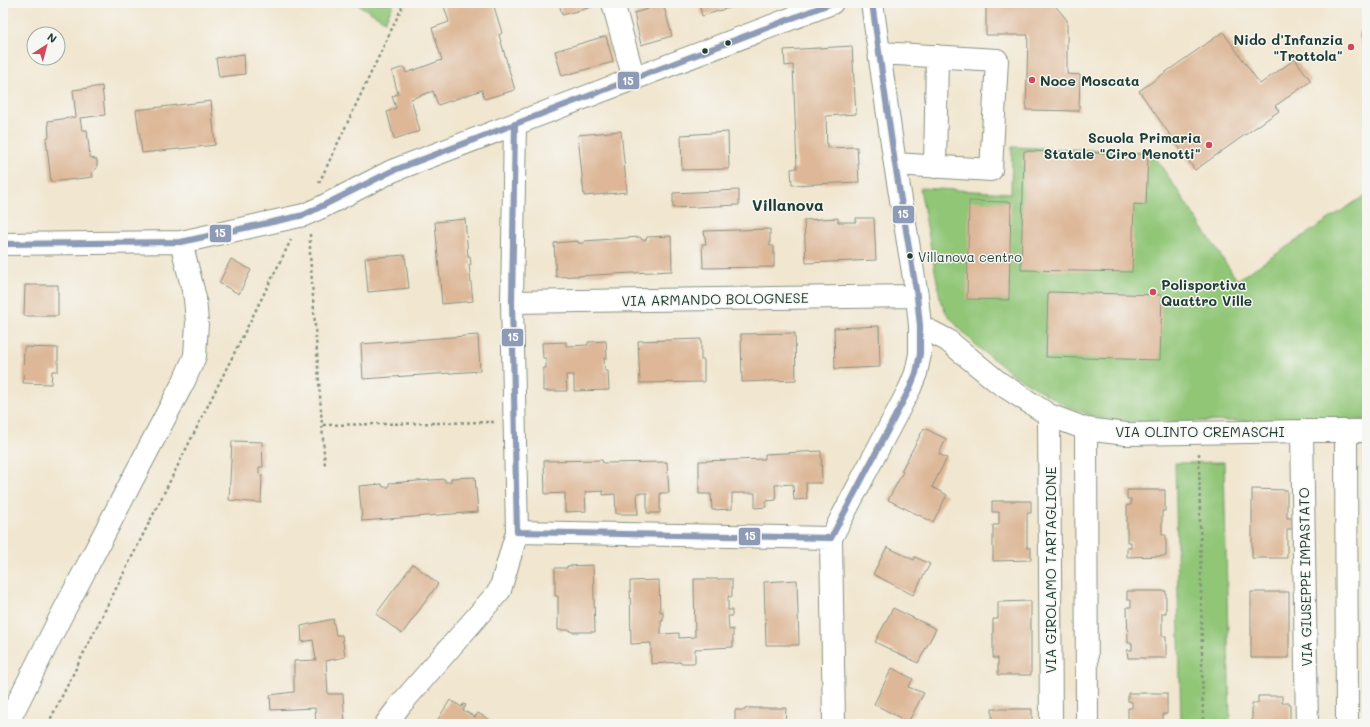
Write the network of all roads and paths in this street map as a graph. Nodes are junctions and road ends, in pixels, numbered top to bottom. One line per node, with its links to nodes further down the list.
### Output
1 (404, 3): 11 (path)
2 (613, 3): 7 (street)
3 (832, 3): 7 (street)
4 (872, 3): 5 (street)
5 (880, 53): 6 (street); 9 (street)
6 (937, 56): 10 (street); 10 (street)
7 (634, 79): 8 (street)
8 (515, 124): 11 (street); 15 (street)
9 (895, 164): 10 (street); 14 (street)
10 (935, 167)
11 (307, 213): 12 (street); 19 (path); 28 (path)
12 (181, 242): 13 (street); 27 (street)
13 (3, 244)
14 (917, 296): 15 (street, VIA ARMANDO BOLOGNESE); 16 (street)
15 (512, 302): 18 (street)
16 (920, 326): 17 (street, VIA OLINTO CREMASCHI); 26 (street)
17 (1049, 416): 20 (street, VIA OLINTO CREMASCHI); 31 (street, VIA GIROLAMO TARTAGLIONE)
18 (515, 421): 19 (path); 25 (street)
19 (322, 425): 24 (path)
20 (1086, 429): 23 (street, VIA OLINTO CREMASCHI); 32 (street)
21 (1302, 431): 22 (street, VIA OLINTO CREMASCHI); 23 (street, VIA OLINTO CREMASCHI); 34 (street, VIA GIUSEPPE IMPASTATO)
22 (1357, 431): 35 (street)
23 (1198, 433): 33 (path)
24 (325, 467)
25 (517, 532): 26 (street); 29 (street)
26 (831, 538): 30 (street)
27 (7, 724)
28 (48, 724)
29 (386, 724)
30 (834, 724)
31 (1051, 724)
32 (1087, 724)
33 (1203, 724)
34 (1307, 724)
35 (1347, 724)

